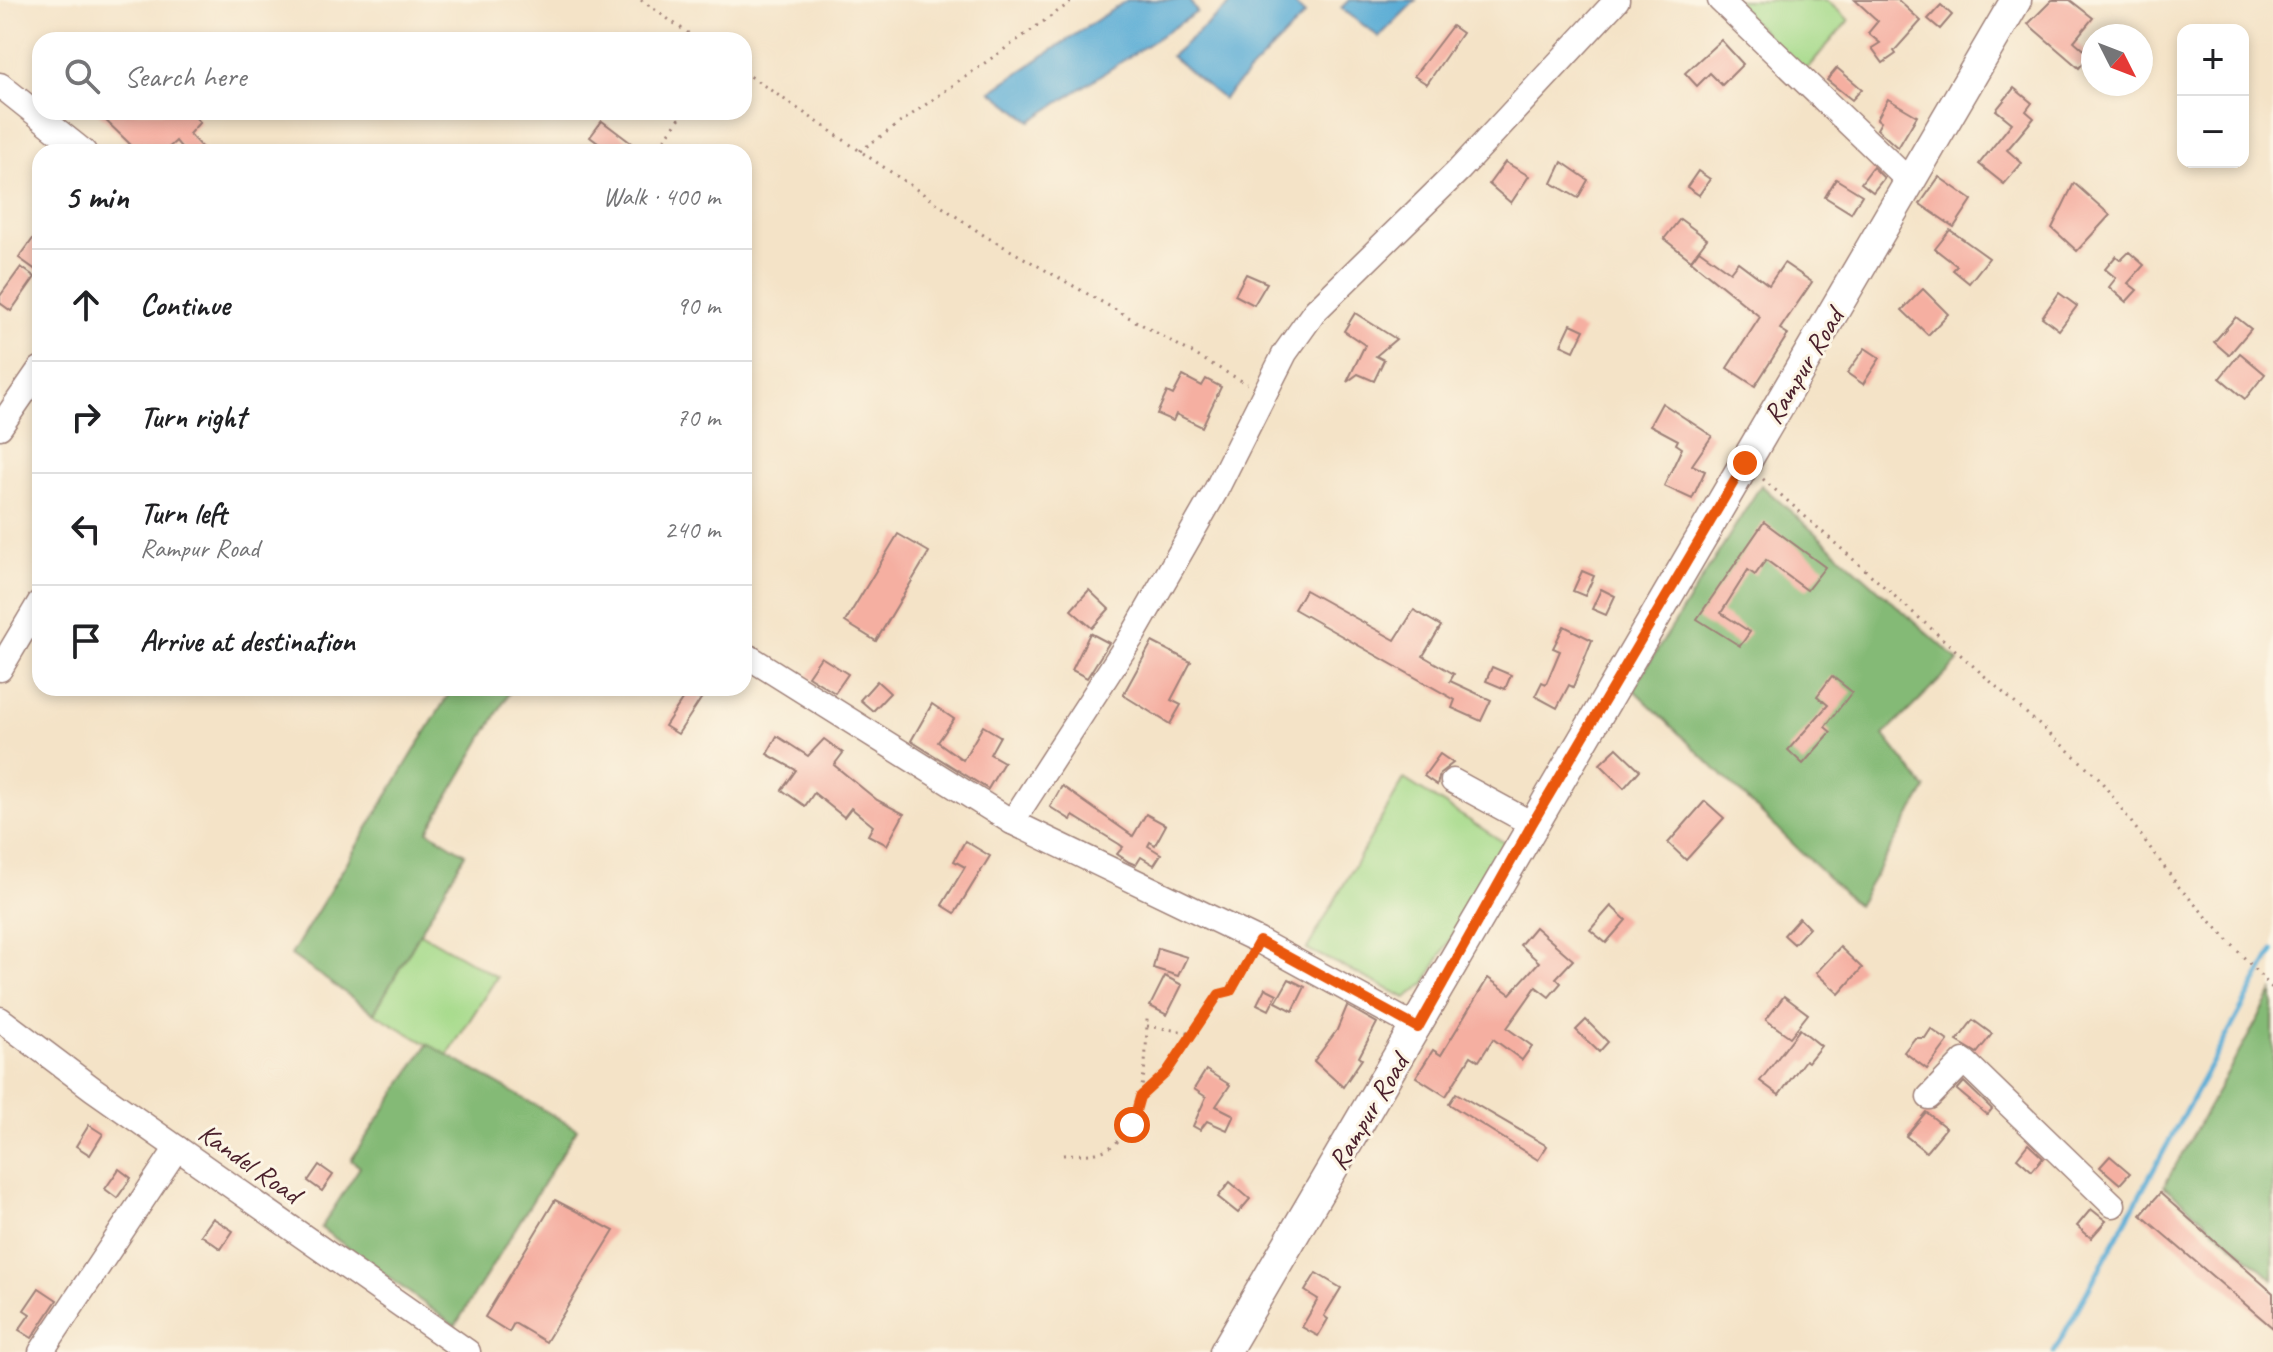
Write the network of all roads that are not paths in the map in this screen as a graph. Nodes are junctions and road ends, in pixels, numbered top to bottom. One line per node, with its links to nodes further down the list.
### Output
1 (1617, 0): 15 (street)
2 (1720, 0): 8 (street)
3 (2016, 0): 8 (main road, Rampur Road)
4 (0, 85): 5 (street)
5 (32, 111)
6 (44, 120): 7 (street)
7 (74, 144)
8 (1911, 183): 16 (main road, Rampur Road)
9 (32, 381): 10 (street)
10 (0, 427)
11 (32, 613): 12 (street)
12 (4, 652)
13 (752, 659): 15 (street)
14 (1453, 781): 16 (street)
15 (1012, 822): 18 (street)
16 (1532, 824): 18 (main road, Rampur Road)
17 (0, 1019): 20 (street, Kandel Road)
18 (1418, 1028): 24 (main road, Rampur Road)
19 (1929, 1097): 21 (street)
20 (177, 1148): 22 (street); 23 (street, Kandel Road)
21 (2113, 1205)
22 (41, 1352)
23 (468, 1352)
24 (1225, 1352)

